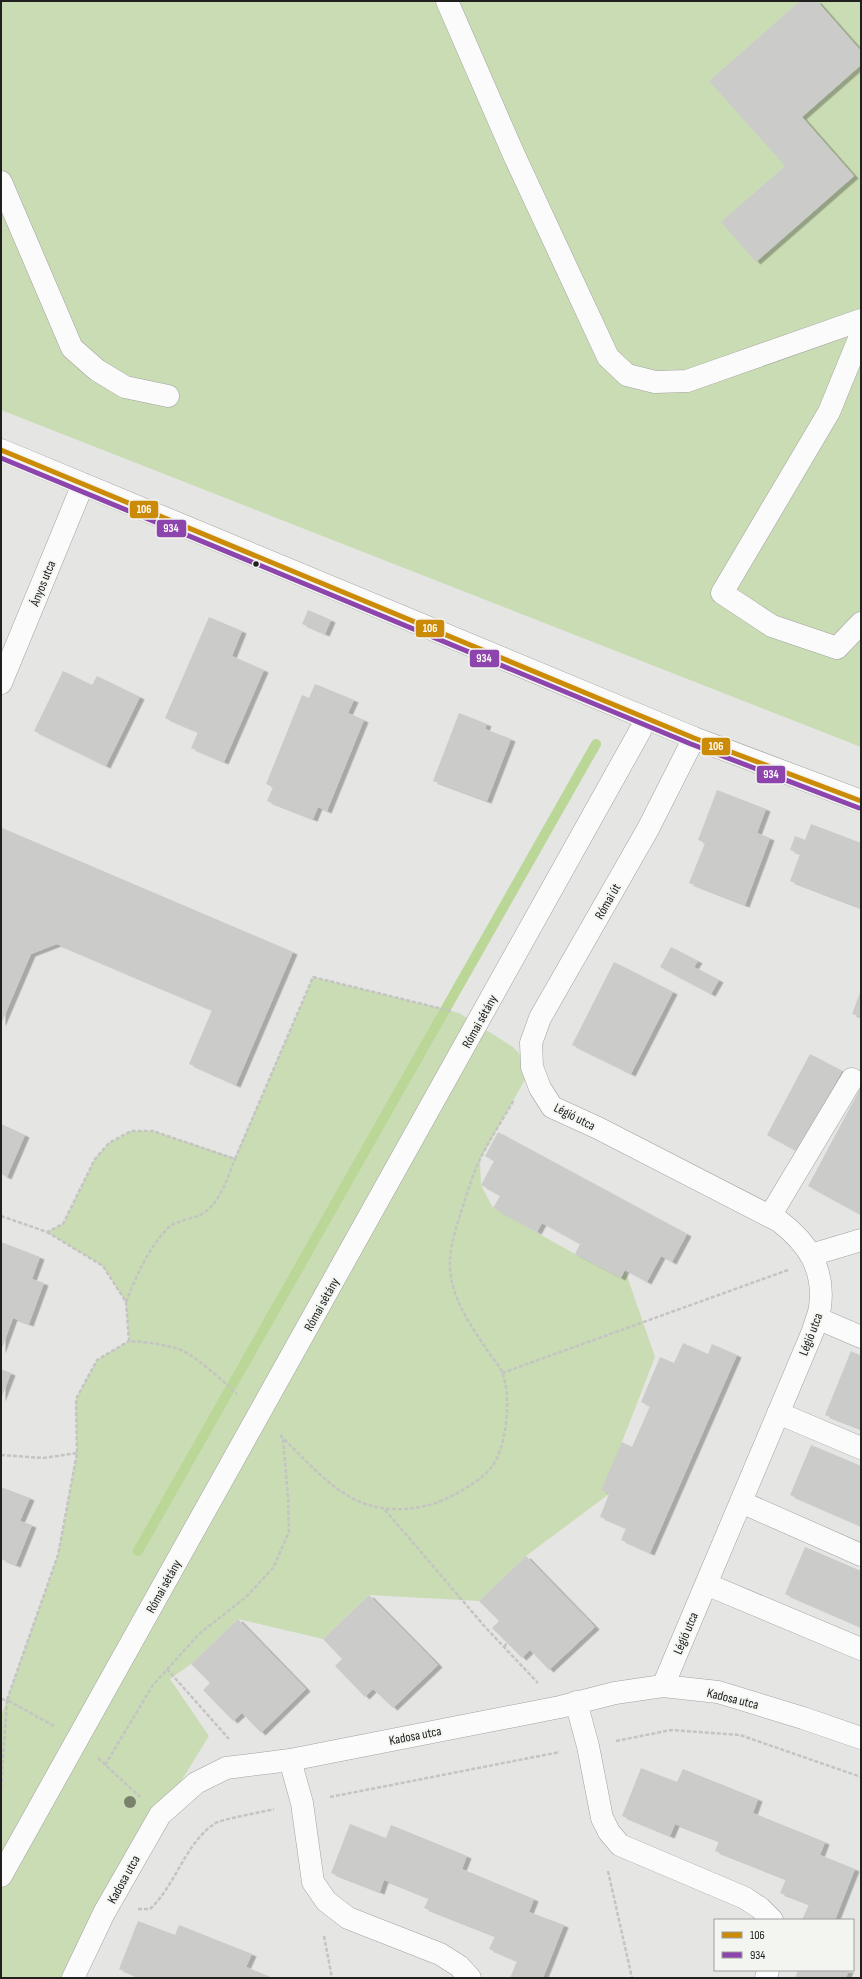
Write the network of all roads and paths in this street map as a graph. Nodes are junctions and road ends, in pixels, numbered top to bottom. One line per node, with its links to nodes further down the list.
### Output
1 (447, 1): 3 (street)
2 (1, 182): 5 (street)
3 (861, 320)
4 (861, 334): 8 (street)
5 (168, 396)
6 (1, 450): 7 (street)
7 (83, 484): 9 (street, Ányos utca); 11 (street)
8 (861, 623)
9 (1, 683)
10 (640, 731): 28 (street, Római sétány)
11 (694, 738): 12 (street); 14 (street, Római út)
12 (861, 801)
13 (459, 1013): 16 (path)
14 (532, 1067): 18 (street, Légió utca); 26 (path)
15 (852, 1079): 18 (street)
16 (235, 1159): 19 (path); 22 (path)
17 (1, 1216): 19 (path)
18 (770, 1216): 21 (street, Légió utca)
19 (47, 1232): 22 (path)
20 (861, 1240): 21 (street)
21 (811, 1255): 23 (street, Légió utca); 26 (path)
22 (126, 1302): 25 (path)
23 (817, 1318): 24 (street); 27 (street, Légió utca)
24 (861, 1337)
25 (129, 1341): 28 (path); 31 (path)
26 (502, 1373): 34 (path)
27 (778, 1413): 30 (street); 33 (street, Légió utca)
28 (259, 1414): 29 (path); 46 (street, Római sétány)
29 (283, 1438): 34 (path); 40 (path)
30 (861, 1448)
31 (77, 1453): 32 (path); 43 (path)
32 (1, 1455)
33 (741, 1502): 35 (street); 36 (street, Légió utca)
34 (384, 1510): 38 (path)
35 (861, 1555)
36 (706, 1584): 39 (street); 41 (street, Légió utca)
37 (506, 1643): 38 (path)
38 (504, 1647): 44 (path)
39 (861, 1649)
40 (168, 1669): 49 (path); 50 (path)
41 (663, 1686): 44 (street, Kadosa utca); 45 (street, Kadosa utca)
42 (1, 1698): 43 (path)
43 (6, 1700): 46 (path); 52 (path)
44 (568, 1705): 47 (street); 48 (street, Kadosa utca)
45 (861, 1738)
46 (78, 1739): 50 (path); 56 (street, Római sétány)
47 (588, 1746): 51 (path); 53 (path); 58 (street)
48 (290, 1760): 49 (street, Kadosa utca); 53 (street)
49 (252, 1764): 54 (street, Kadosa utca)
50 (105, 1765): 54 (path)
51 (861, 1777)
52 (1, 1791)
53 (302, 1802): 57 (path); 60 (street)
54 (160, 1815): 59 (street, Kadosa utca)
55 (608, 1870): 61 (path)
56 (1, 1876)
57 (137, 1909)
58 (771, 1919)
59 (72, 1978)
60 (470, 1978)
61 (632, 1978)

